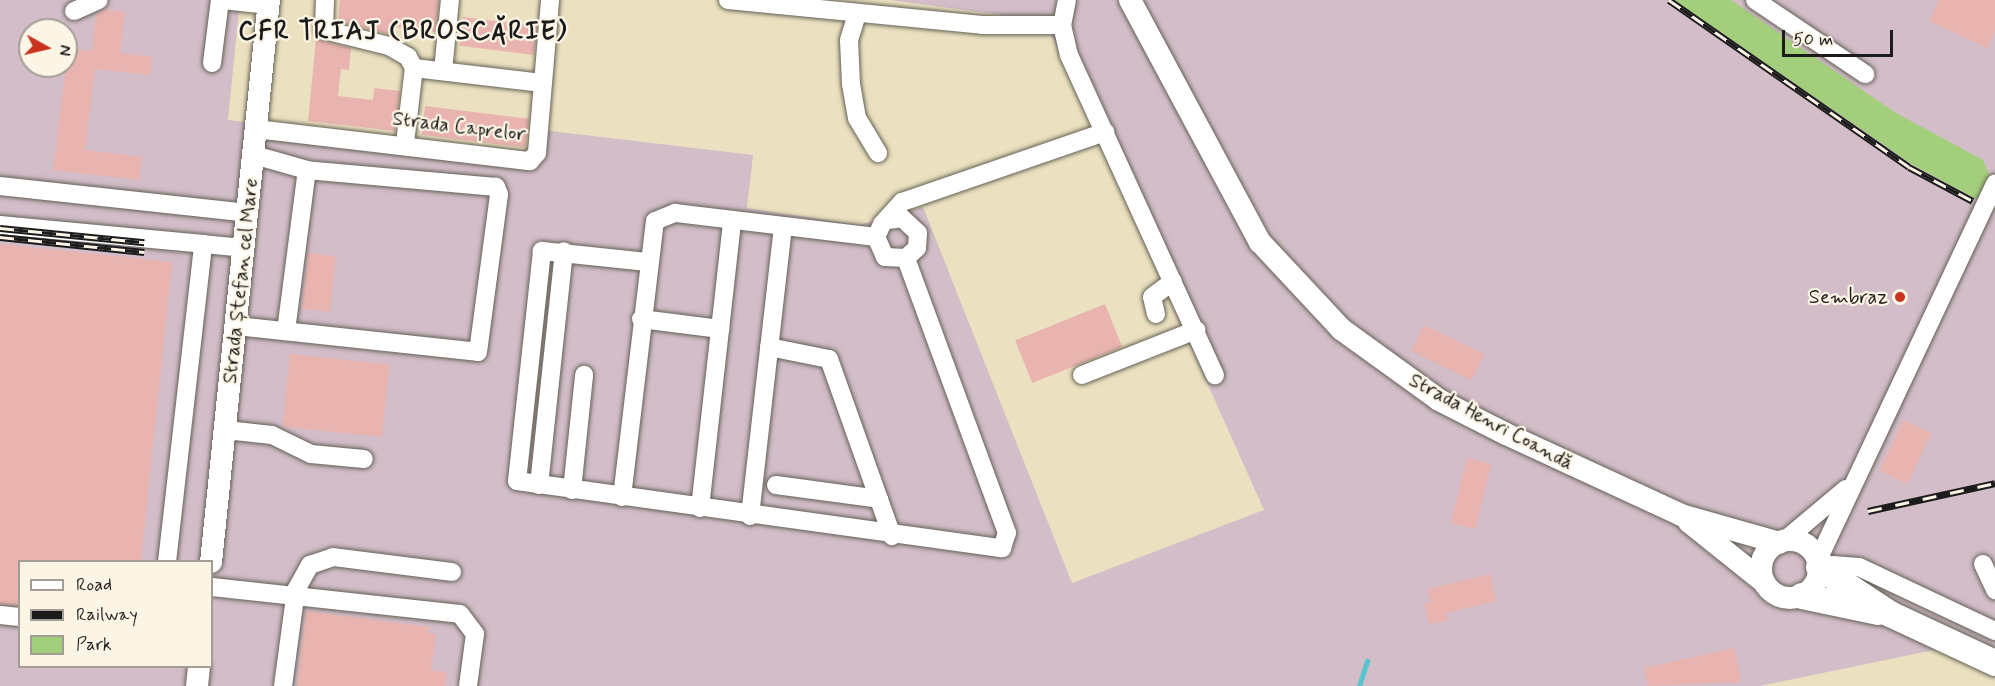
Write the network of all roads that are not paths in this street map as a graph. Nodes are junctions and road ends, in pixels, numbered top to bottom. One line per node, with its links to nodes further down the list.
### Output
1 (99, 0): 11 (street)
2 (222, 0): 10 (street); 14 (street)
3 (325, 0): 15 (street)
4 (450, 0): 16 (street)
5 (550, 0): 18 (street)
6 (728, 0): 12 (street)
7 (1067, 0): 13 (street)
8 (1130, 0): 56 (main road, Strada Henri Coandă)
9 (1755, 0): 17 (street)
10 (269, 3): 19 (main road, Strada Ștefan cel Mare)
11 (74, 11)
12 (857, 14): 13 (street); 22 (street)
13 (1062, 25): 20 (street)
14 (212, 63)
15 (414, 68): 16 (street); 21 (street)
16 (443, 71): 18 (street)
17 (1864, 74)
18 (542, 83): 21 (street, Strada Caprelor)
19 (256, 129): 21 (street, Strada Caprelor); 23 (main road, Strada Ștefan cel Mare)
20 (1105, 132): 28 (street); 37 (street)
21 (405, 143)
22 (878, 153)
23 (254, 155): 24 (street); 27 (main road, Strada Ștefan cel Mare)
24 (307, 170): 43 (street); 43 (street)
25 (1995, 184): 50 (street)
26 (0, 186): 27 (street)
27 (248, 213): 34 (main road, Strada Ștefan cel Mare)
28 (888, 220): 32 (street); 35 (street)
29 (732, 221): 31 (street); 36 (street); 41 (street)
30 (0, 225): 33 (street)
31 (783, 228): 32 (street); 44 (street)
32 (876, 237): 35 (street)
33 (203, 244): 34 (street); 60 (street)
34 (244, 248): 40 (main road, Strada Ștefan cel Mare)
35 (906, 258): 58 (street)
36 (648, 262): 39 (street); 52 (street)
37 (1173, 281): 38 (street); 42 (street)
38 (1156, 314)
39 (641, 319): 41 (street); 53 (street)
40 (236, 326): 43 (street); 48 (main road, Strada Ștefan cel Mare)
41 (720, 329): 55 (street)
42 (1196, 330): 46 (street); 47 (street)
43 (286, 331)
44 (770, 347): 54 (street); 57 (street)
45 (584, 375): 52 (street)
46 (1082, 375)
47 (1215, 375)
48 (226, 430): 49 (street); 61 (main road, Strada Ștefan cel Mare)
49 (364, 459)
50 (1856, 479): 59 (street); 62 (street)
51 (776, 485): 54 (street)
52 (572, 490): 53 (street)
53 (622, 497): 55 (street)
54 (879, 499): 58 (street)
55 (700, 508): 57 (street)
56 (1681, 515): 59 (main road, Strada Henri Coandă); 65 (main road, Strada Henri Coandă)
57 (750, 516): 58 (street)
58 (892, 536)
59 (1781, 542): 62 (main road); 65 (main road)
60 (167, 560)
61 (211, 560)
62 (1819, 563): 69 (main road); 70 (highway); 73 (street)
63 (1983, 564): 67 (street)
64 (452, 572): 68 (street)
65 (1764, 582): 69 (main road)
66 (213, 587): 68 (street)
67 (1995, 590)
68 (295, 596): 77 (street); 78 (street)
69 (1802, 596): 70 (highway)
70 (1890, 614): 74 (highway)
71 (0, 615): 72 (street)
72 (18, 617)
73 (1995, 632)
74 (1995, 663)
75 (199, 668): 76 (main road)
76 (197, 686)
77 (283, 686)
78 (468, 686)

